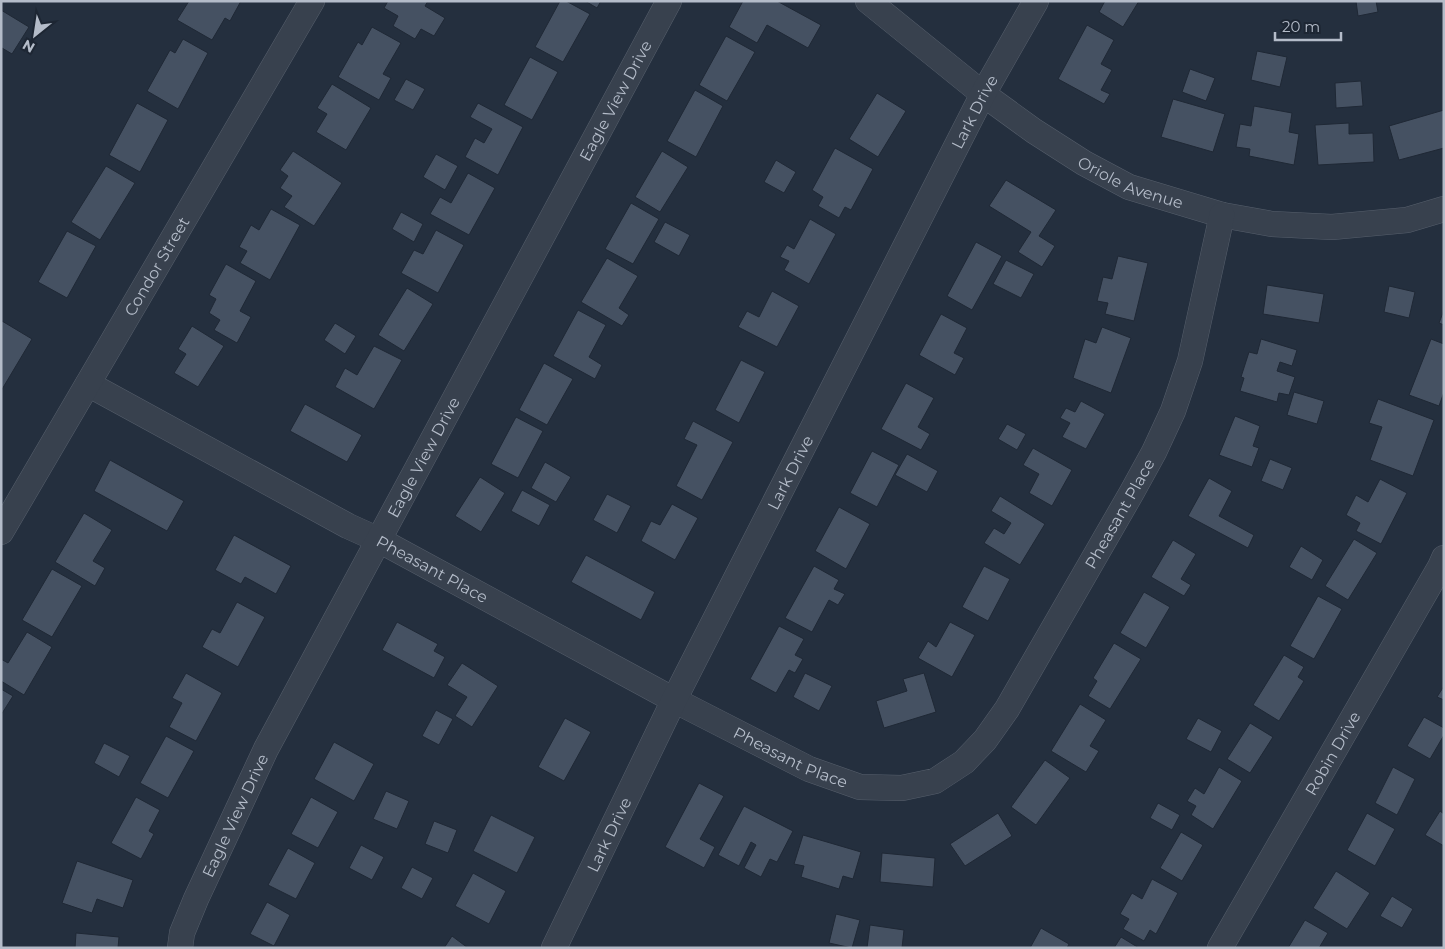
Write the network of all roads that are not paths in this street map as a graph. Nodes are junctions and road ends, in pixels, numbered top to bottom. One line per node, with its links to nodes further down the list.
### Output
1 (312, 1): 8 (street, Condor Street)
2 (669, 1): 10 (street, Eagle View Drive)
3 (868, 1): 5 (street, Oriole Avenue)
4 (1036, 1): 5 (street, Lark Drive)
5 (983, 94): 7 (street, Oriole Avenue); 12 (street, Lark Drive)
6 (1444, 209): 7 (street, Oriole Avenue)
7 (1222, 215): 12 (street, Pheasant Place)
8 (88, 384): 9 (street, Condor Street); 10 (street, Pheasant Place)
9 (1, 532)
10 (379, 540): 12 (street, Pheasant Place); 13 (street, Eagle View Drive)
11 (1444, 558): 15 (street, Robin Drive)
12 (674, 700): 14 (street, Lark Drive)
13 (180, 948)
14 (554, 948)
15 (1220, 948)

